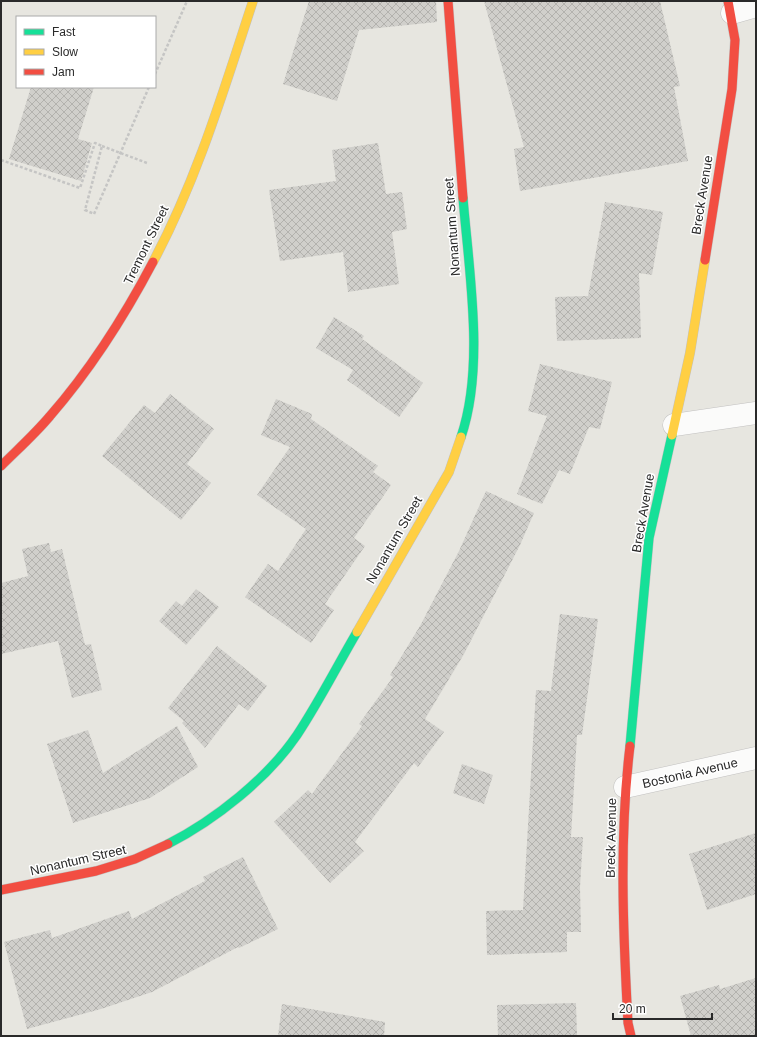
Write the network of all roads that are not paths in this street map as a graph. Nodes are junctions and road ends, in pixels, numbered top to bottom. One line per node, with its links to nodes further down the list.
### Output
1 (254, 1): 7 (street, Tremont Street)
2 (448, 1): 10 (street, Nonantum Street)
3 (756, 6): 4 (street)
4 (730, 7): 6 (street, Breck Avenue)
5 (756, 413): 6 (street)
6 (674, 425): 9 (street, Breck Avenue)
7 (1, 466)
8 (756, 758): 9 (street, Bostonia Avenue)
9 (625, 787): 11 (street, Breck Avenue)
10 (1, 890)
11 (631, 1036)

